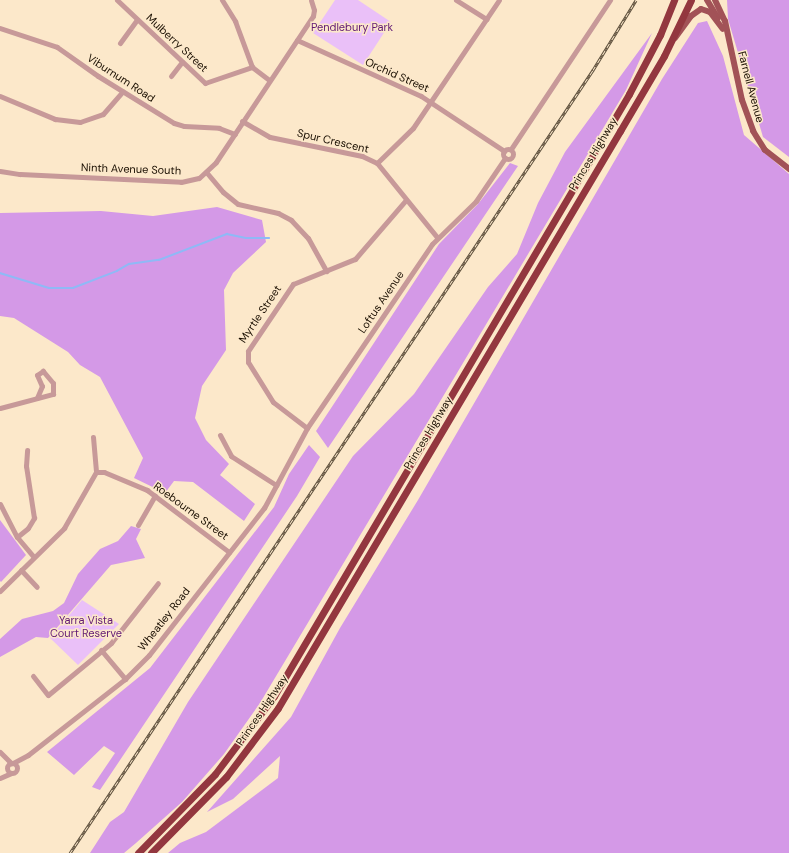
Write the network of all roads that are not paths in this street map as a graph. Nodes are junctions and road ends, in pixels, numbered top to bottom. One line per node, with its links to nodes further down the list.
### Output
1 (117, 0): 14 (street, Mulberry Street)
2 (222, 0): 24 (street)
3 (311, 0): 19 (street)
4 (456, 0): 13 (street)
5 (499, 0): 13 (street)
6 (610, 0): 32 (street)
7 (674, 0): 18 (highway, Princes Highway)
8 (679, 0): 18 (highway)
9 (691, 0): 22 (highway, Princes Highway)
10 (707, 0): 17 (main road, Farnell Avenue)
11 (715, 0): 15 (main road, Farnell Avenue)
12 (720, 0): 15 (main road)
13 (486, 19): 29 (street)
14 (137, 20): 20 (street); 23 (street, Mulberry Street)
15 (725, 22): 21 (main road, Farnell Avenue)
16 (0, 28): 27 (street, Viburnum Road)
17 (723, 28): 21 (main road, Farnell Avenue); 22 (main road)
18 (660, 35): 68 (highway, Princes Highway)
19 (297, 40): 26 (street); 29 (street, Orchid Street)
20 (120, 43)
21 (729, 43): 36 (main road, Farnell Avenue)
22 (664, 56): 69 (highway, Princes Highway)
23 (182, 62): 24 (street, Mulberry Street); 25 (street)
24 (252, 67): 26 (street)
25 (171, 76)
26 (269, 80): 30 (street)
27 (123, 91): 28 (street); 31 (street, Viburnum Road)
28 (0, 96)
29 (431, 102): 33 (street, Orchid Street); 35 (street)
30 (242, 122): 31 (street); 35 (street, Spur Crescent)
31 (235, 134): 38 (street)
32 (511, 150): 33 (street); 34 (street, Loftus Avenue)
33 (504, 151): 34 (street)
34 (505, 158): 40 (street, Loftus Avenue)
35 (377, 163): 39 (street, Spur Crescent)
36 (789, 169)
37 (0, 171): 38 (street, Ninth Avenue South)
38 (207, 173): 41 (street)
39 (406, 200): 40 (street, Spur Crescent); 41 (street, Myrtle Street)
40 (437, 237): 44 (street, Loftus Avenue)
41 (326, 271): 44 (street, Myrtle Street)
42 (36, 398): 42 (street); 43 (street)
43 (0, 408)
44 (307, 428): 48 (street, Loftus Avenue)
45 (220, 435): 50 (street)
46 (93, 437): 49 (street)
47 (27, 450): 54 (street)
48 (285, 467): 50 (street, Wheatley Road)
49 (96, 472): 51 (street, Roebourne Street); 56 (street)
50 (276, 485): 55 (street, Wheatley Road)
51 (155, 496): 53 (street); 55 (street, Roebourne Street)
52 (0, 504): 54 (street)
53 (138, 525)
54 (17, 537): 56 (street)
55 (229, 552): 63 (street, Wheatley Road)
56 (34, 557): 57 (street)
57 (21, 570): 59 (street); 60 (street)
58 (158, 583): 61 (street)
59 (37, 587)
60 (0, 591)
61 (101, 650): 62 (street); 63 (street)
62 (33, 676)
63 (125, 678): 65 (street, Wheatley Road)
64 (0, 753): 65 (street)
65 (11, 765): 66 (street); 66 (street); 67 (street, Wheatley Road)
66 (11, 773): 67 (street, Wheatley Road)
67 (0, 776)
68 (138, 853)
69 (151, 853)

